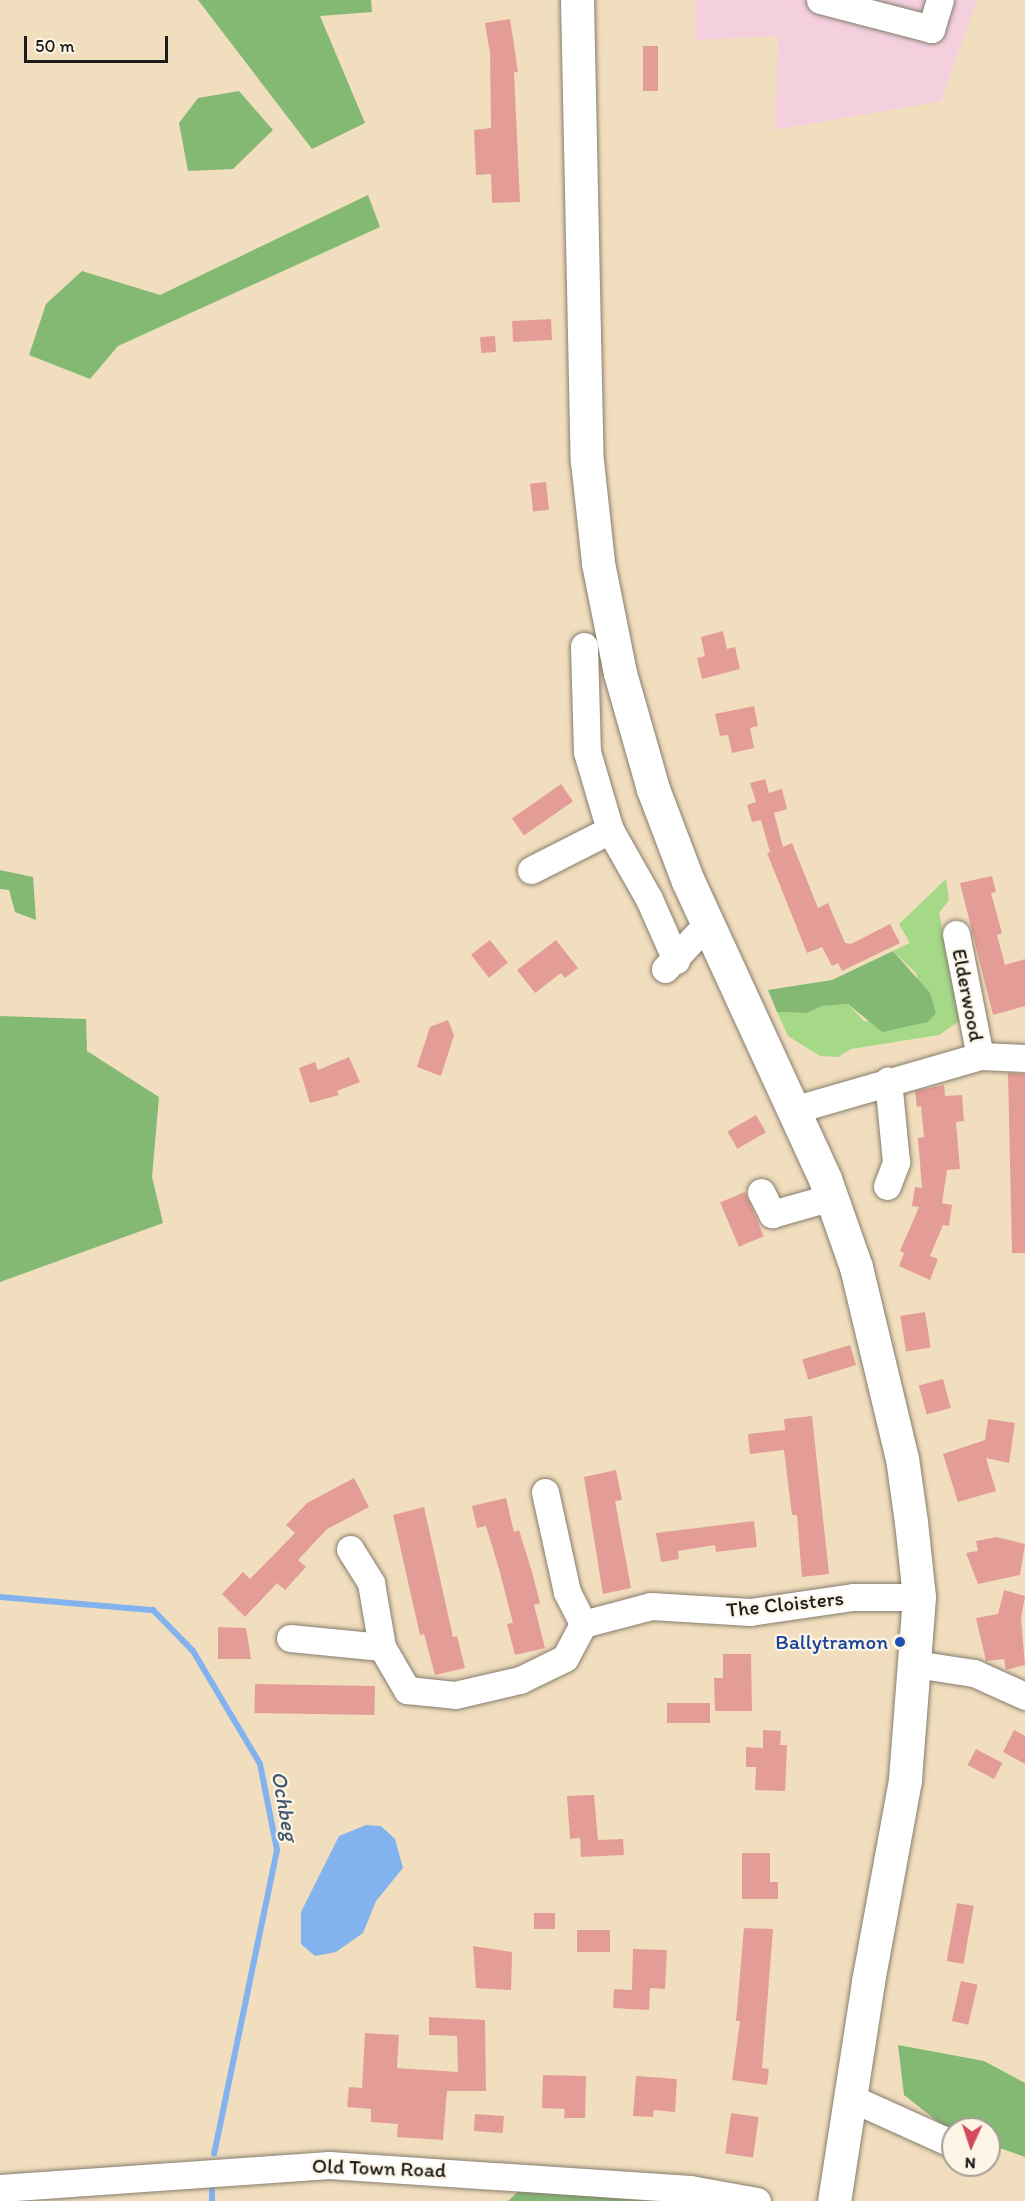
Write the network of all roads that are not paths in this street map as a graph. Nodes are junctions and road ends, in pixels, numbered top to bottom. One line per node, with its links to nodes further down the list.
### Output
1 (577, 0): 7 (main road)
2 (820, 0): 3 (street)
3 (940, 0)
4 (584, 646): 5 (street)
5 (610, 830): 6 (street); 7 (street)
6 (531, 870)
7 (707, 924): 12 (main road)
8 (956, 934): 9 (street, Elderwood)
9 (980, 1056): 10 (street, Elderwood); 11 (street, Elderwood)
10 (1025, 1058)
11 (888, 1080): 12 (street, Elderwood); 13 (street)
12 (793, 1110): 15 (main road)
13 (888, 1186)
14 (761, 1192): 15 (street)
15 (832, 1197): 18 (main road)
16 (545, 1492): 19 (street)
17 (350, 1549): 21 (street)
18 (919, 1597): 19 (street, The Cloisters); 22 (main road)
19 (583, 1624): 21 (street)
20 (290, 1638): 21 (street)
21 (382, 1647)
22 (915, 1664): 23 (street); 24 (main road)
23 (1025, 1696)
24 (851, 2098): 25 (street); 28 (main road)
25 (941, 2139)
26 (0, 2188): 27 (street, Old Town Road)
27 (757, 2201)
28 (834, 2201)

